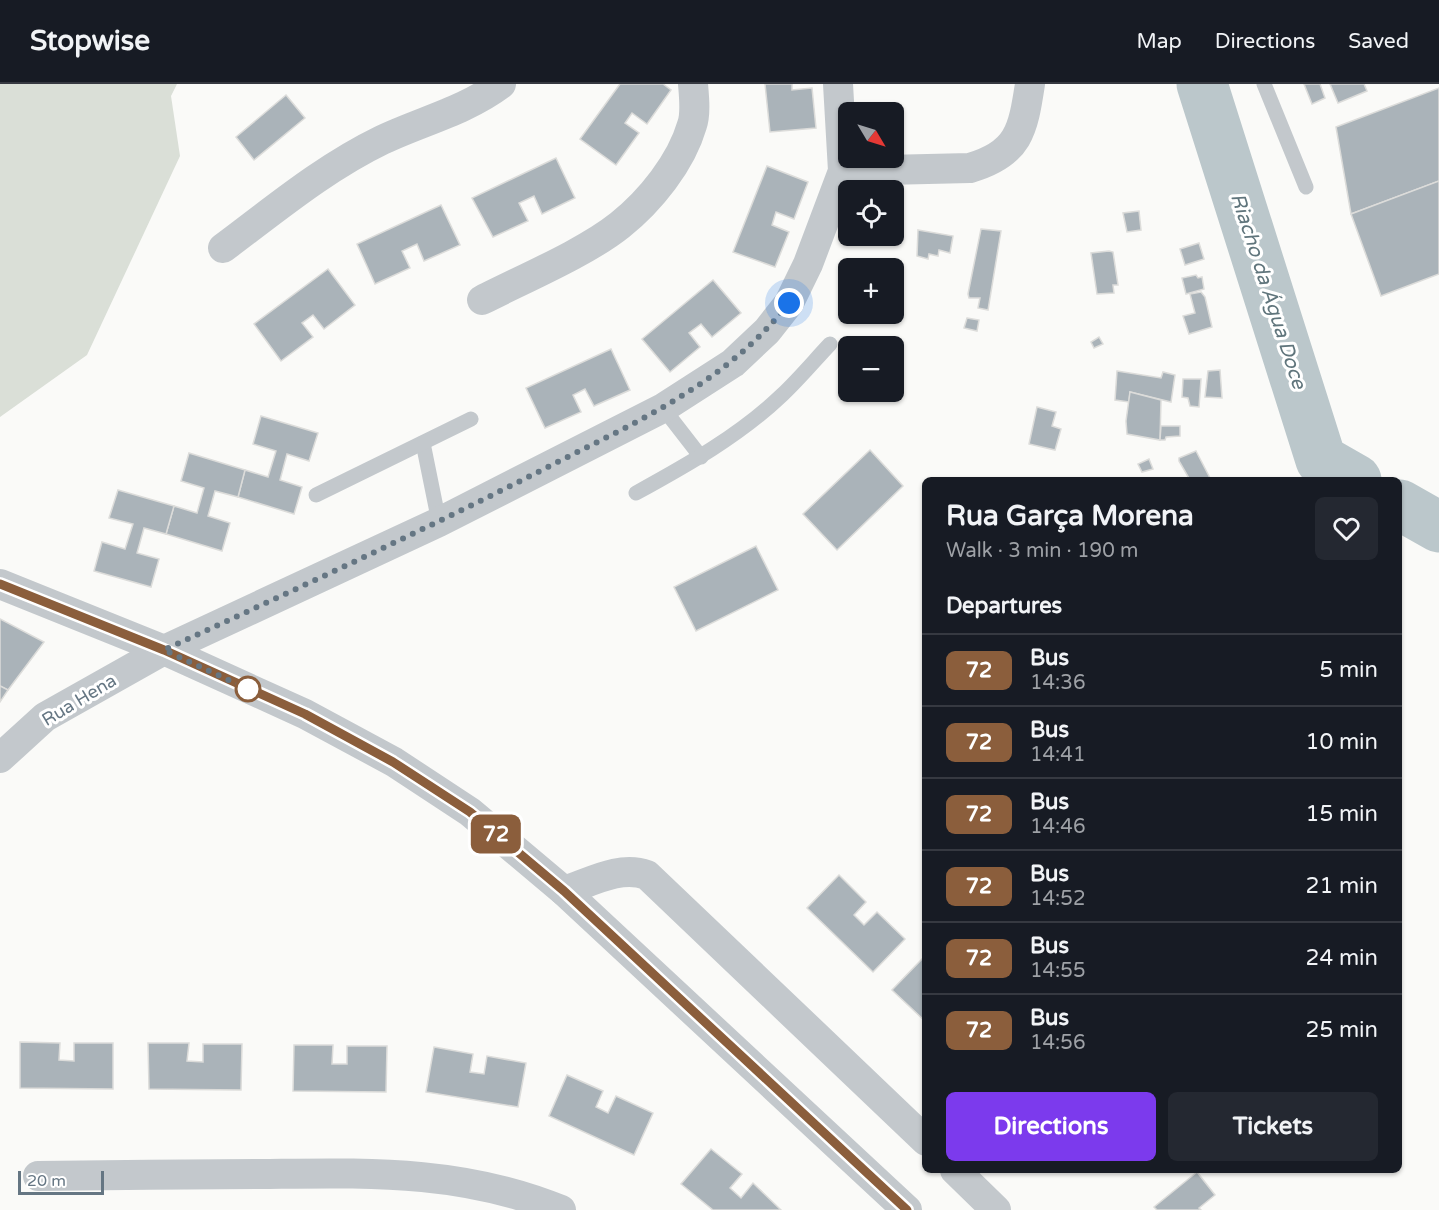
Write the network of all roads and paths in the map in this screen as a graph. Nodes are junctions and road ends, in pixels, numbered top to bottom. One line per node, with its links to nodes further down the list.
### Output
1 (501, 84): 8 (street)
2 (693, 84): 9 (street)
3 (838, 84): 6 (street)
4 (1030, 84): 6 (street)
5 (1263, 84): 7 (lane)
6 (843, 171): 11 (street, Rua Hena)
7 (1306, 187)
8 (223, 248)
9 (482, 300)
10 (830, 344): 14 (lane)
11 (663, 408): 14 (lane); 17 (street, Rua Hena)
12 (471, 419): 13 (lane)
13 (423, 443): 16 (lane); 17 (lane)
14 (701, 457): 15 (lane)
15 (636, 493)
16 (316, 495)
17 (439, 522): 19 (street, Rua Hena)
18 (0, 584): 19 (street)
19 (164, 650): 20 (street, Rua Hena); 21 (street)
20 (0, 758)
21 (564, 891): 22 (street); 26 (street)
22 (922, 1137)
23 (958, 1173): 27 (street)
24 (38, 1176): 25 (street)
25 (561, 1210)
26 (907, 1210)
27 (996, 1210)

